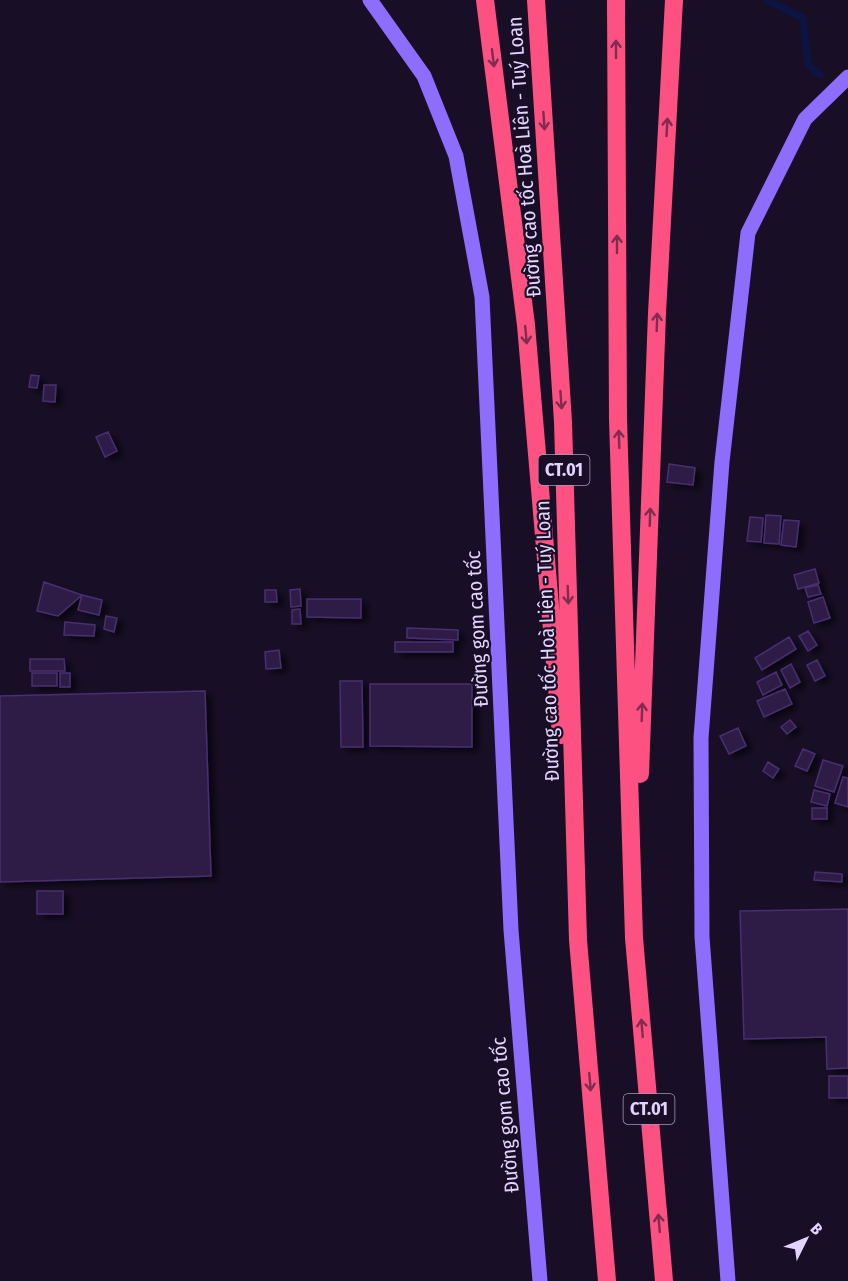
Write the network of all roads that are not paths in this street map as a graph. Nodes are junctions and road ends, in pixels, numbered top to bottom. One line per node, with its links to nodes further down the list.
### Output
1 (370, 0): 9 (main road, Đường gom cao tốc)
2 (485, 0): 8 (highway, one-way to 8)
3 (536, 0): 8 (highway, Đường cao tốc Hoà Liên - Tuý Loan / CT.01, one-way to 8)
4 (616, 0): 7 (highway, CT.01, one-way to 4)
5 (675, 0): 7 (highway, one-way to 5)
6 (848, 77): 12 (main road)
7 (634, 938): 11 (highway, CT.01, one-way to 7)
8 (578, 940): 10 (highway, Đường cao tốc Hoà Liên - Tuý Loan / CT.01, one-way to 10)
9 (540, 1281)
10 (608, 1281)
11 (664, 1281)
12 (728, 1281)

